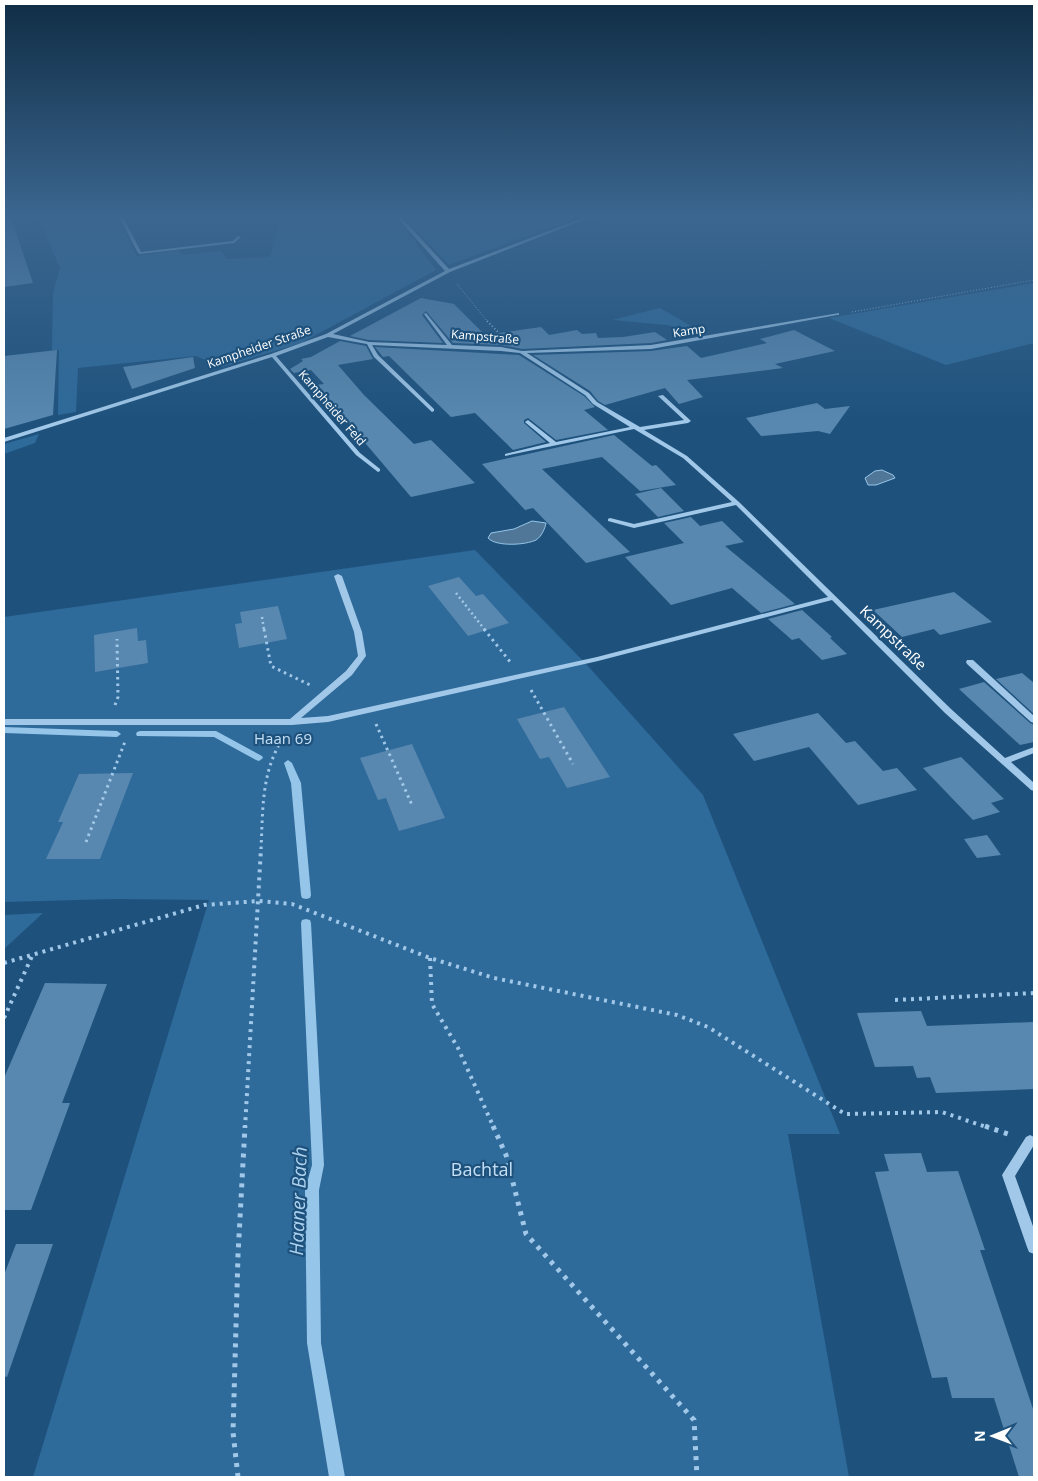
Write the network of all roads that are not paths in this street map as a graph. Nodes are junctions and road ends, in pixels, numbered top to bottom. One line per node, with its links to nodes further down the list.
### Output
1 (423, 284): 4 (street, Kampheider Straße)
2 (426, 314): 6 (street)
3 (837, 314): 7 (street, Kamp)
4 (328, 335): 5 (street, Kampstraße); 8 (street, Kampheider Straße)
5 (369, 343): 6 (street, Kampstraße); 10 (street)
6 (452, 347): 7 (street, Kampstraße)
7 (521, 352): 12 (street, Kampstraße)
8 (273, 355): 13 (street, Kampheider Straße); 16 (street, Kampheider Feld)
9 (661, 396): 12 (street)
10 (432, 410)
11 (528, 422): 14 (street)
12 (638, 428): 14 (street); 17 (street, Kampstraße)
13 (4, 440)
14 (555, 444): 15 (street)
15 (507, 455)
16 (378, 470)
17 (737, 503): 18 (street); 20 (street, Kampstraße)
18 (610, 520)
19 (338, 576): 24 (street)
20 (832, 598): 24 (street); 26 (street, Kampstraße)
21 (970, 662): 22 (street)
22 (1034, 720)
23 (4, 722): 24 (street)
24 (292, 722)
25 (1034, 750): 26 (street)
26 (1005, 761): 27 (street, Kampstraße)
27 (1034, 788)
28 (1030, 1141): 29 (street)
29 (1034, 1247)

